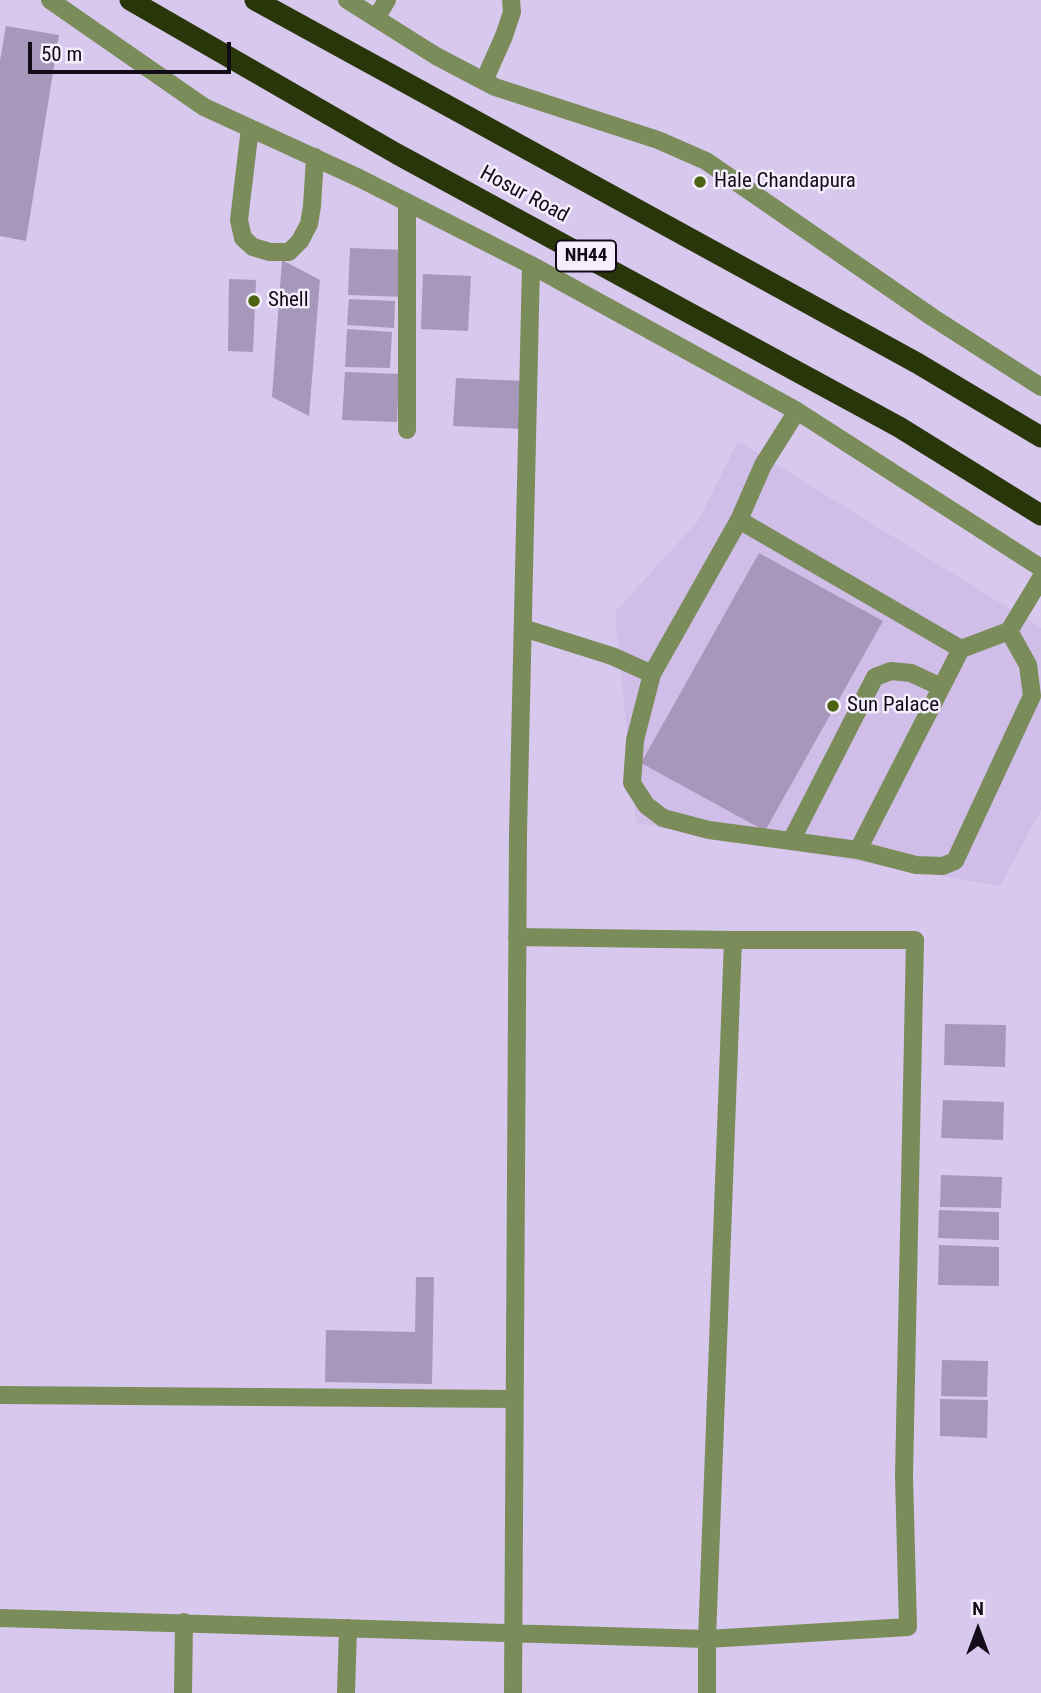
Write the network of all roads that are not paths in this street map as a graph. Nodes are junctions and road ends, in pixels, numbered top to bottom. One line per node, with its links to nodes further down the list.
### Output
1 (50, 0): 9 (street)
2 (130, 0): 17 (highway, Hosur Road / NH44)
3 (257, 0): 16 (highway, Hosur Road)
4 (348, 0): 7 (street)
5 (387, 0): 7 (street)
6 (511, 0): 8 (street)
7 (376, 18): 8 (street)
8 (484, 81): 13 (street)
9 (250, 128): 10 (street); 10 (street)
10 (315, 158): 11 (street)
11 (407, 202): 12 (street); 15 (street)
12 (531, 265): 14 (street); 21 (street)
13 (1041, 387)
14 (797, 411): 18 (street); 19 (street)
15 (407, 430)
16 (1041, 437)
17 (1041, 515)
18 (739, 520): 23 (street); 24 (street)
19 (1041, 568)
20 (1041, 578): 22 (street)
21 (523, 628): 24 (street); 28 (street)
22 (1009, 631): 23 (street); 27 (street)
23 (961, 649): 25 (street)
24 (652, 674): 26 (street)
25 (941, 687): 26 (street); 27 (street)
26 (791, 841): 27 (street)
27 (858, 850)
28 (517, 937): 29 (street); 31 (street)
29 (733, 940): 36 (street); 36 (street)
30 (0, 1395): 31 (street)
31 (515, 1399): 35 (street)
32 (0, 1618): 33 (street)
33 (184, 1622): 34 (street); 37 (street)
34 (348, 1628): 35 (street); 38 (street)
35 (513, 1636): 36 (street); 39 (street)
36 (707, 1639): 40 (street)
37 (183, 1693)
38 (346, 1693)
39 (513, 1693)
40 (707, 1693)

